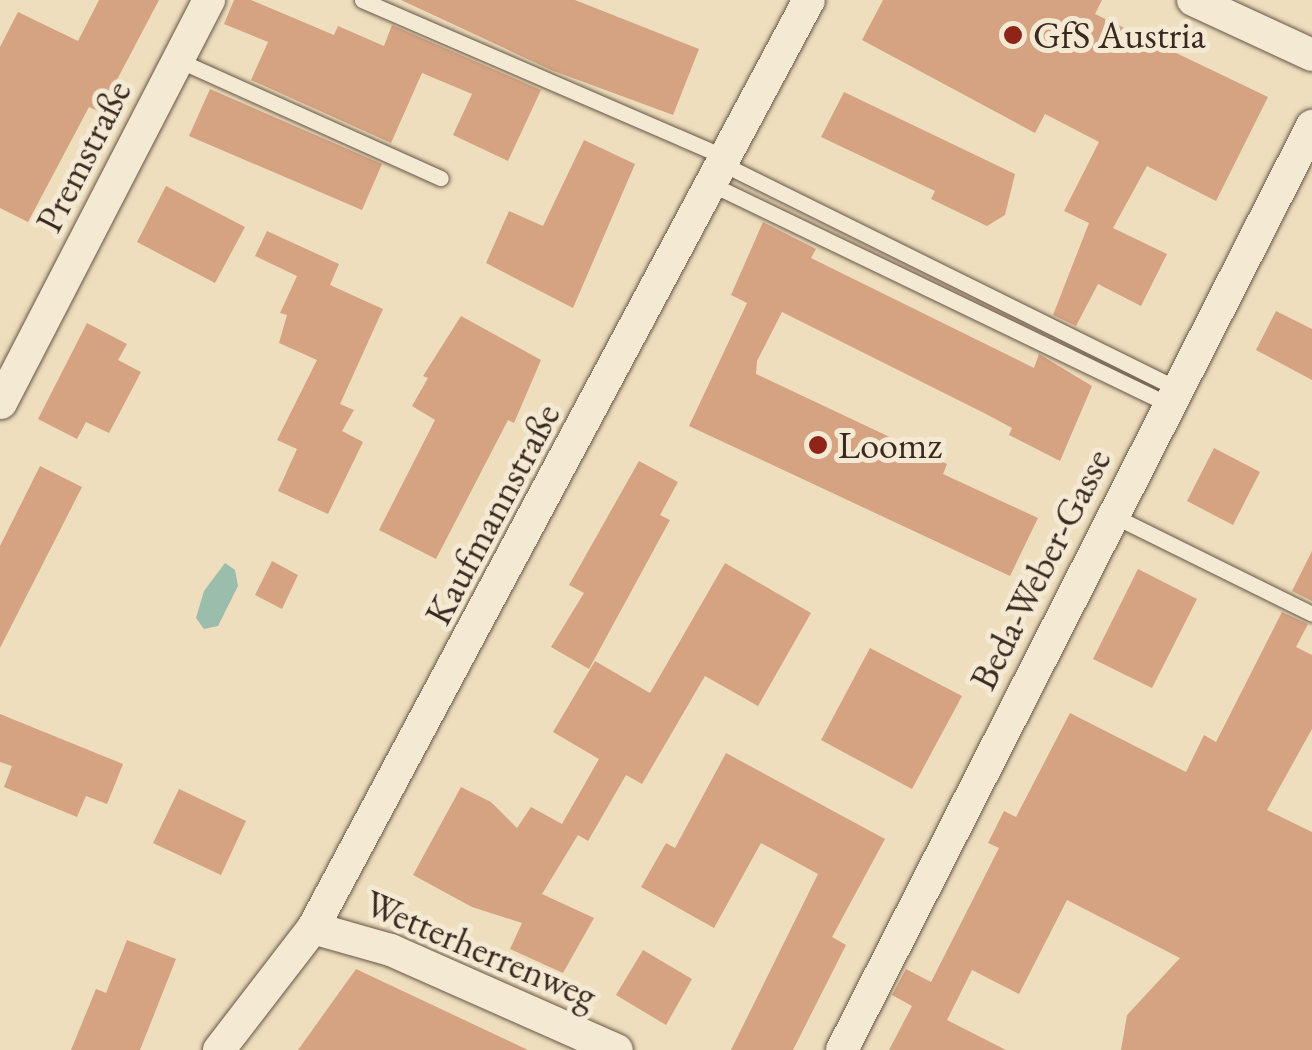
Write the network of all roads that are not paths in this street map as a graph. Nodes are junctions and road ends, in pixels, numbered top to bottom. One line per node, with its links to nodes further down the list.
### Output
1 (209, 0): 6 (street, Premstraße)
2 (362, 0): 8 (lane)
3 (809, 0): 8 (street, Kaufmannstraße)
4 (1192, 0): 5 (street)
5 (1312, 55)
6 (178, 60): 9 (lane); 11 (street, Premstraße)
7 (1312, 126): 10 (street, Beda-Weber-Gasse)
8 (719, 168): 10 (lane); 14 (street, Kaufmannstraße)
9 (441, 178)
10 (1172, 396): 12 (street, Beda-Weber-Gasse)
11 (0, 403)
12 (1112, 515): 13 (lane); 17 (street, Beda-Weber-Gasse)
13 (1312, 614)
14 (313, 928): 15 (street, Kaufmannstraße); 16 (street, Wetterherrenweg)
15 (219, 1050)
16 (617, 1050)
17 (842, 1050)

